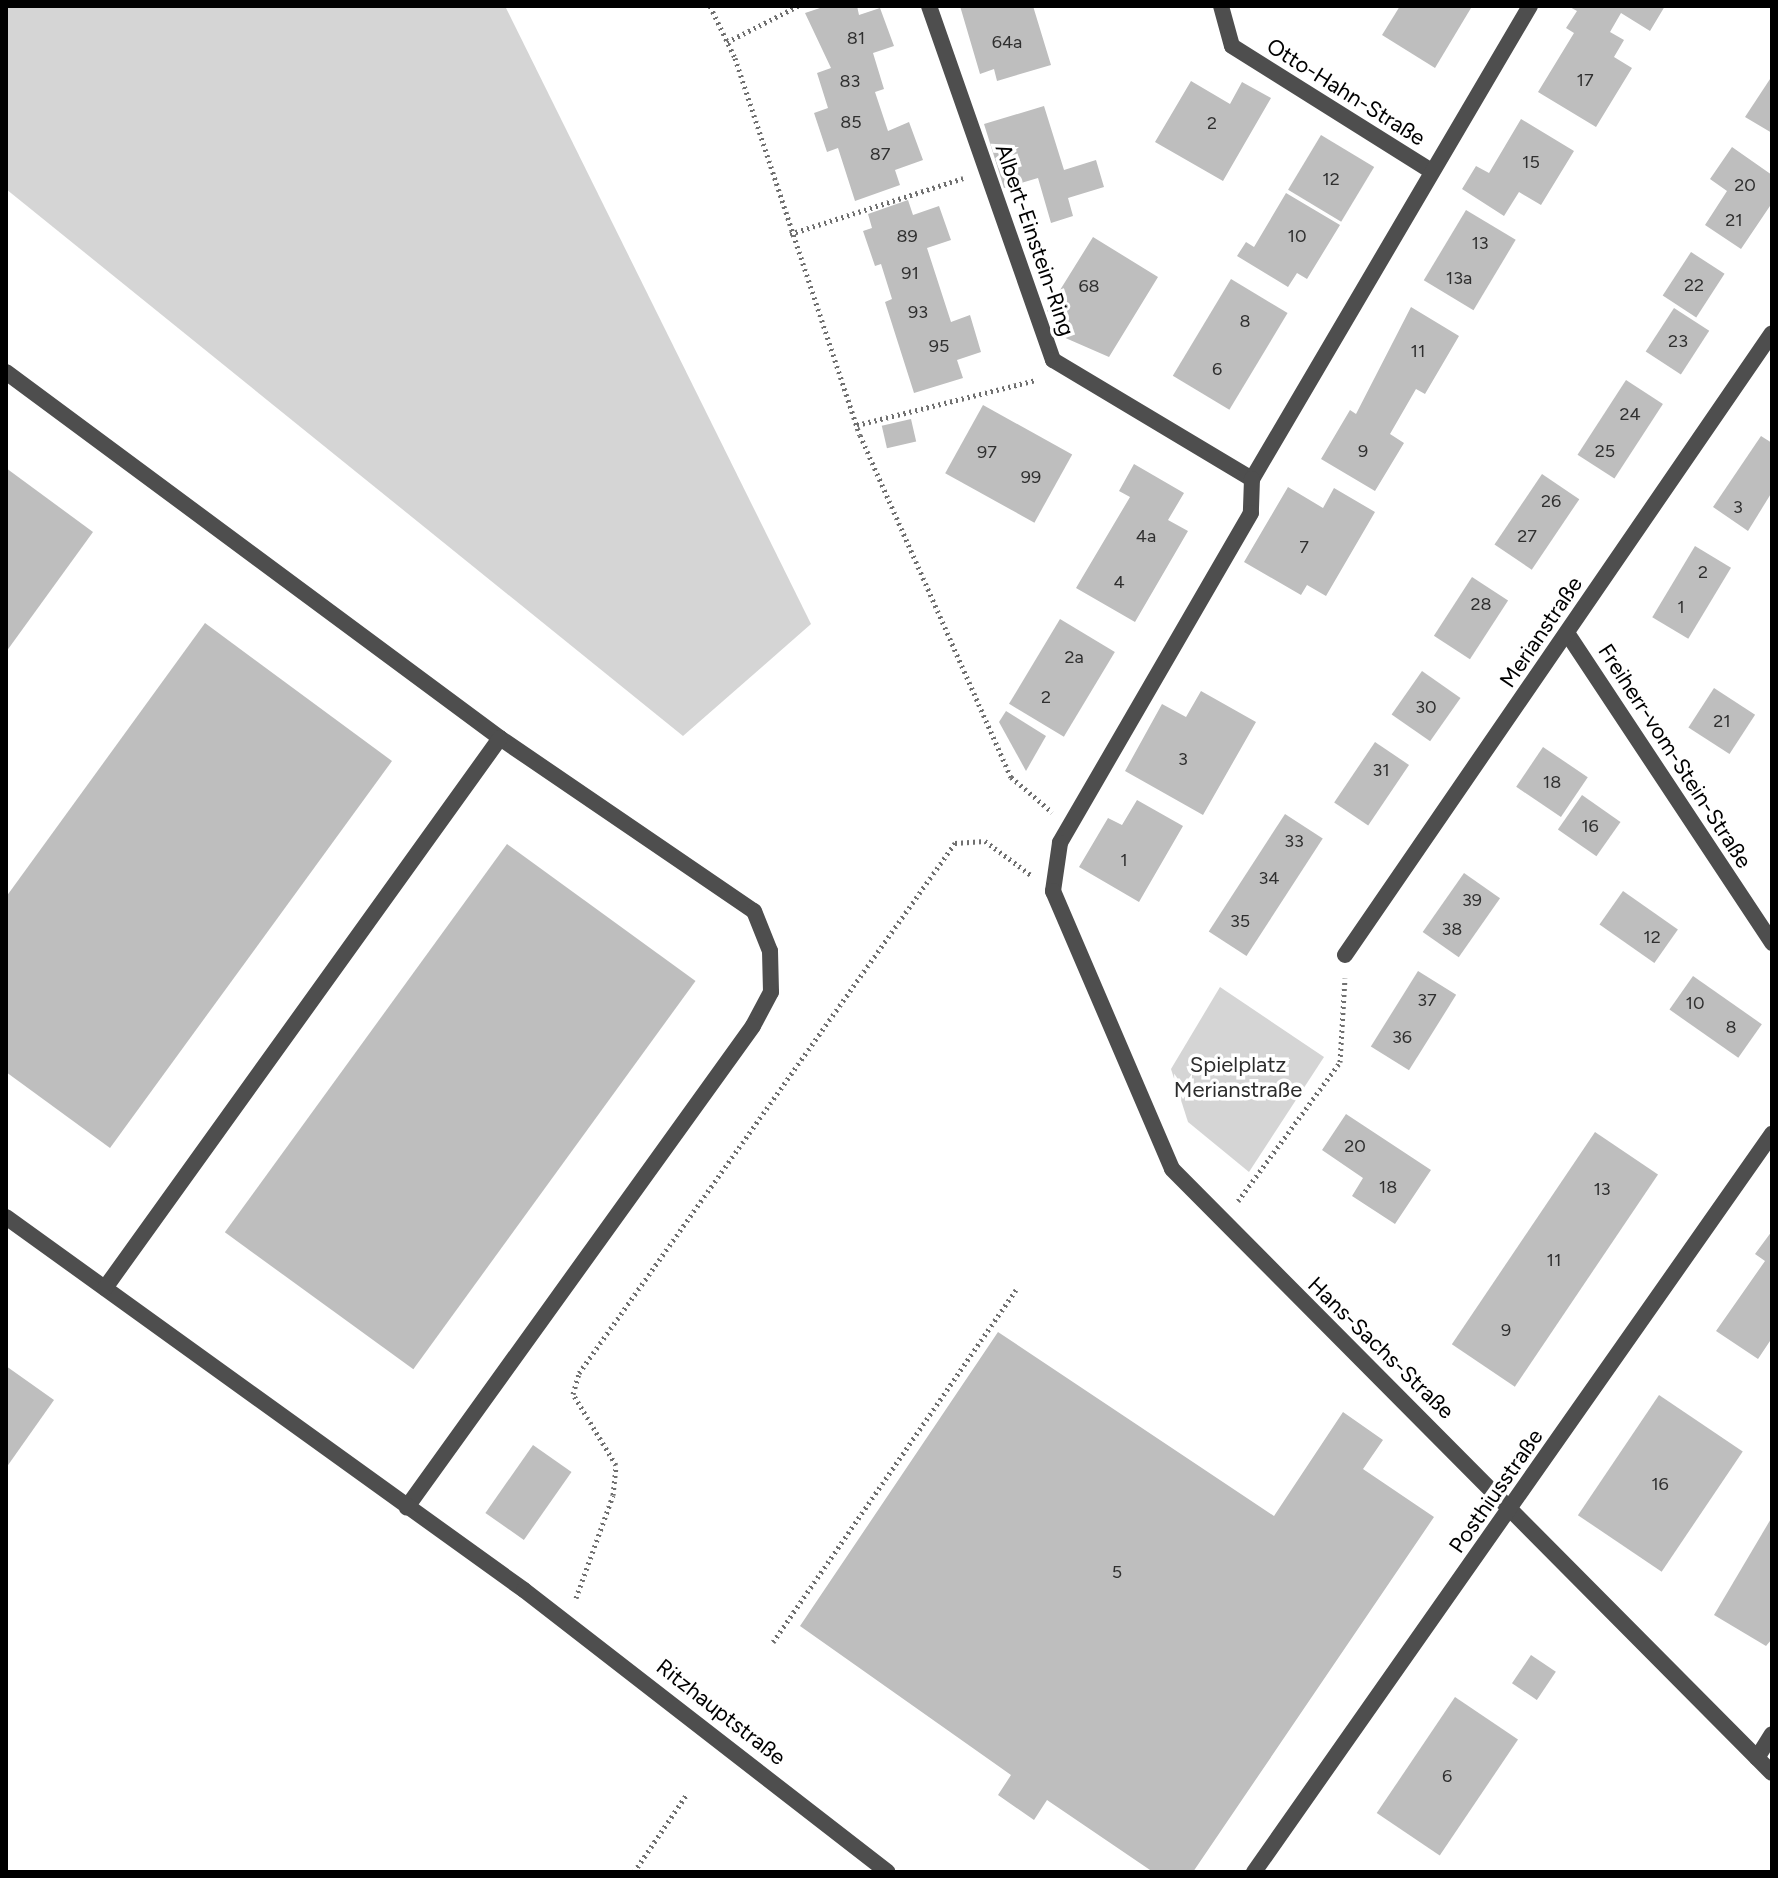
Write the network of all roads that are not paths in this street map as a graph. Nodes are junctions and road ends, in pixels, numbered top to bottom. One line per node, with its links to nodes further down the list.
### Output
1 (929, 6): 7 (street, Albert-Einstein-Ring)
2 (1221, 6): 4 (street, Otto-Hahn-Straße)
3 (1530, 6): 4 (street)
4 (1431, 171): 7 (street)
5 (1772, 333): 8 (street, Merianstraße)
6 (6, 372): 9 (street)
7 (1252, 479): 15 (street, Hans-Sachs-Straße)
8 (1567, 633): 10 (street, Freiherr-vom-Stein-Straße); 11 (street, Merianstraße)
9 (500, 738): 14 (street); 16 (street)
10 (1772, 943)
11 (1345, 955)
12 (1772, 1134): 15 (street, Posthiusstraße)
13 (6, 1217): 14 (street, Ritzhauptstraße)
14 (105, 1288): 16 (street, Ritzhauptstraße)
15 (1513, 1505): 18 (street, Hans-Sachs-Straße); 21 (street, Posthiusstraße)
16 (407, 1507): 20 (street, Ritzhauptstraße)
17 (1772, 1734): 18 (street)
18 (1757, 1758): 19 (street, Hans-Sachs-Straße)
19 (1772, 1773)
20 (888, 1872)
21 (1254, 1872)

